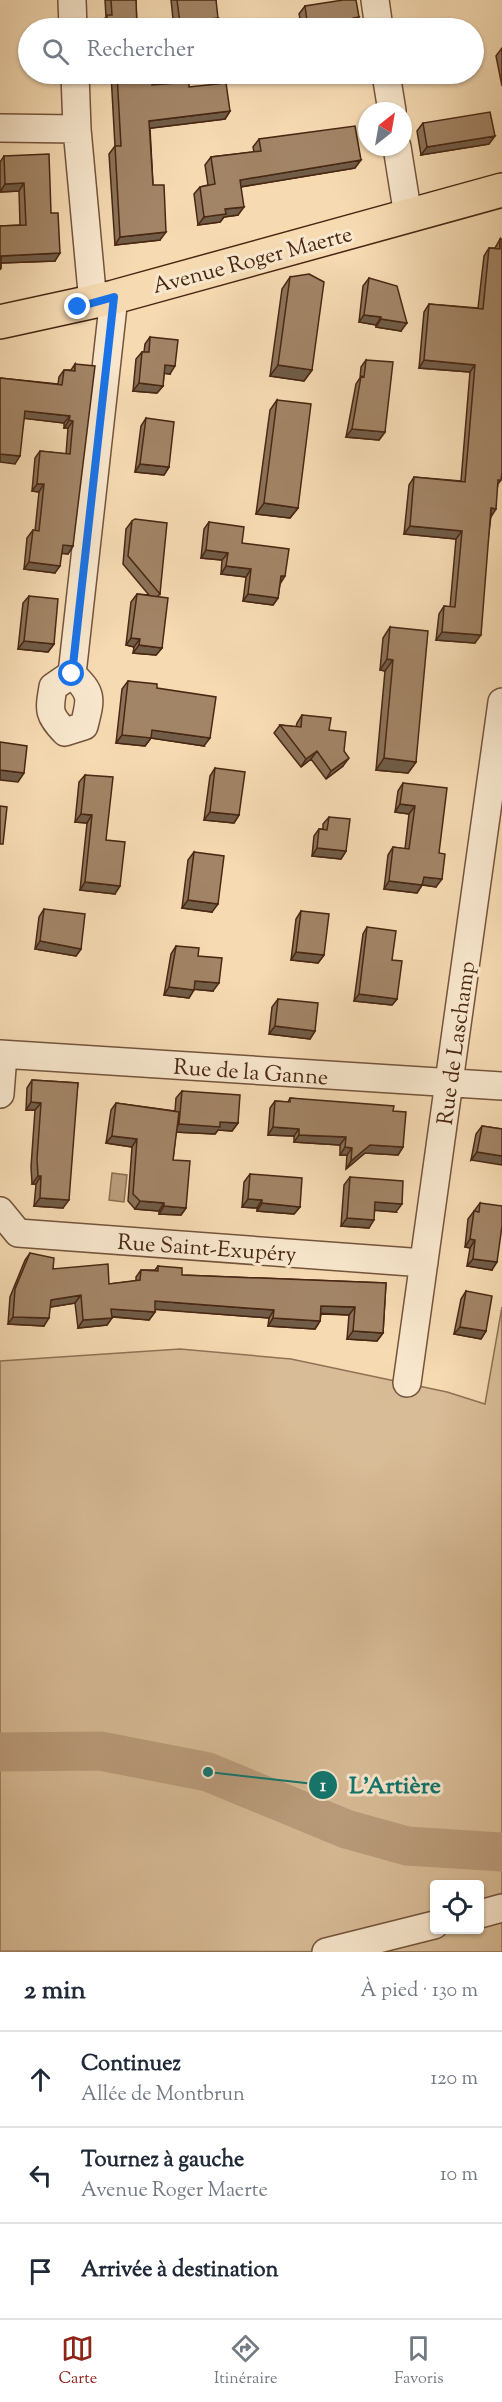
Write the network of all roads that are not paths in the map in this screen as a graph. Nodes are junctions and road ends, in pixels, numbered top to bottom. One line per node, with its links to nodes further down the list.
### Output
1 (72, 0): 3 (street)
2 (375, 0): 4 (street)
3 (73, 18)
4 (378, 18)
5 (75, 84): 9 (street)
6 (388, 84): 7 (street)
7 (391, 102)
8 (0, 128): 9 (street)
9 (77, 129): 13 (street)
10 (398, 156): 12 (street)
11 (502, 190): 12 (main road, Avenue Roger Maerte)
12 (408, 216): 13 (main road, Avenue Roger Maerte)
13 (103, 300): 14 (main road, Avenue Roger Maerte); 15 (street)
14 (0, 322)
15 (72, 674)
16 (502, 702): 18 (street, Rue de Laschamp)
17 (2, 1054): 18 (street, Rue de la Ganne); 20 (street)
18 (450, 1085): 19 (street, Rue de la Ganne); 22 (street, Rue de Laschamp)
19 (502, 1086)
20 (0, 1094)
21 (0, 1211): 22 (street, Rue Saint-Exupéry)
22 (424, 1263): 23 (street, Rue de Laschamp)
23 (407, 1383)
24 (502, 1908): 25 (street)
25 (484, 1913)
26 (430, 1926): 27 (street)
27 (326, 1952)

